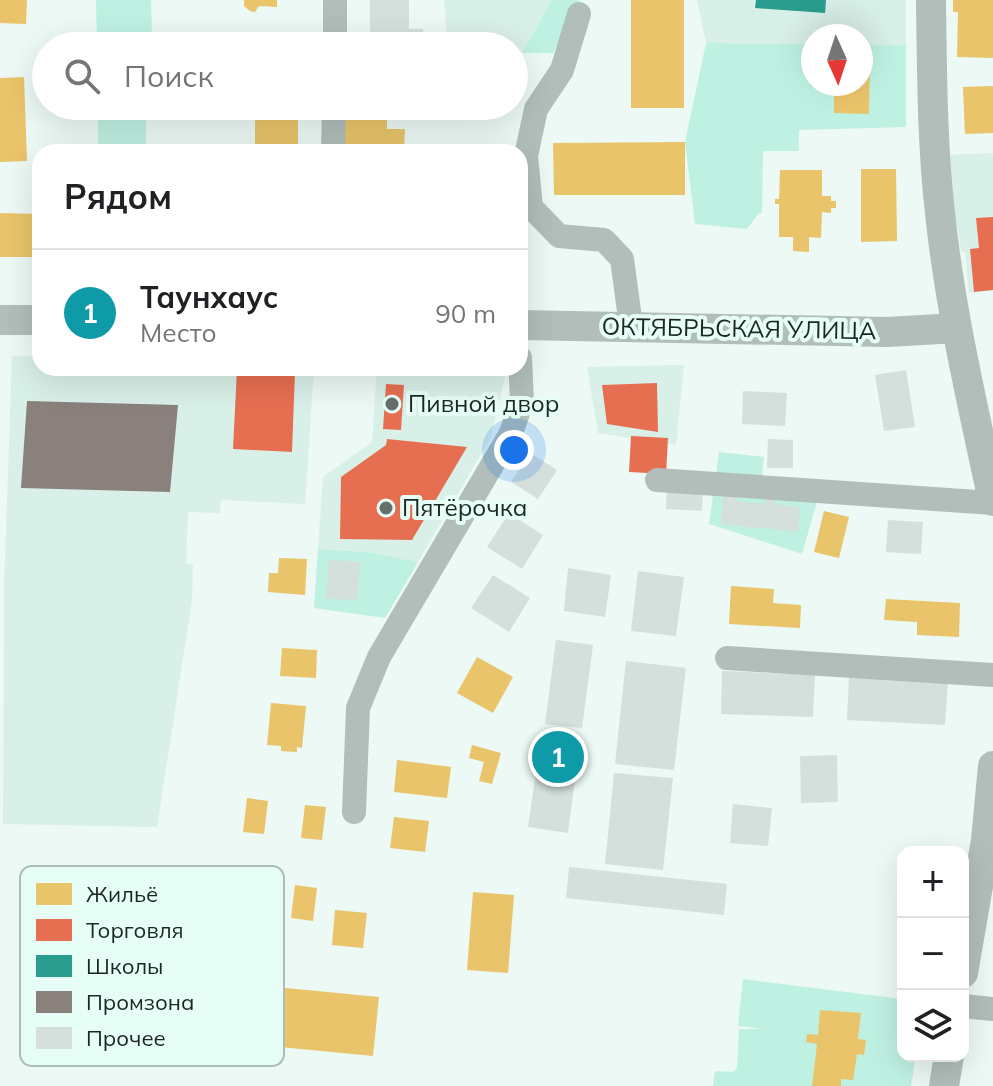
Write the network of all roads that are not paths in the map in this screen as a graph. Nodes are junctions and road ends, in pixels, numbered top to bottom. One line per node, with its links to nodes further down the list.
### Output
1 (335, 0): 4 (street)
2 (931, 0): 13 (street)
3 (579, 14): 7 (street)
4 (335, 32)
5 (334, 120): 6 (street)
6 (333, 144)
7 (528, 147)
8 (528, 176): 12 (street)
9 (0, 320): 10 (street)
10 (32, 320)
11 (528, 325): 12 (street, ОКТЯБРЬСКАЯ УЛИЦА)
12 (631, 326): 13 (street, ОКТЯБРЬСКАЯ УЛИЦА)
13 (957, 328): 15 (street)
14 (521, 376): 21 (street)
15 (988, 451): 17 (street)
16 (657, 480): 17 (street)
17 (993, 502)
18 (727, 658): 19 (street)
19 (993, 675)
20 (993, 766): 22 (street)
21 (354, 812)
22 (969, 938)
23 (969, 1007): 24 (street)
24 (993, 1009)
25 (948, 1062): 26 (street)
26 (944, 1086)

